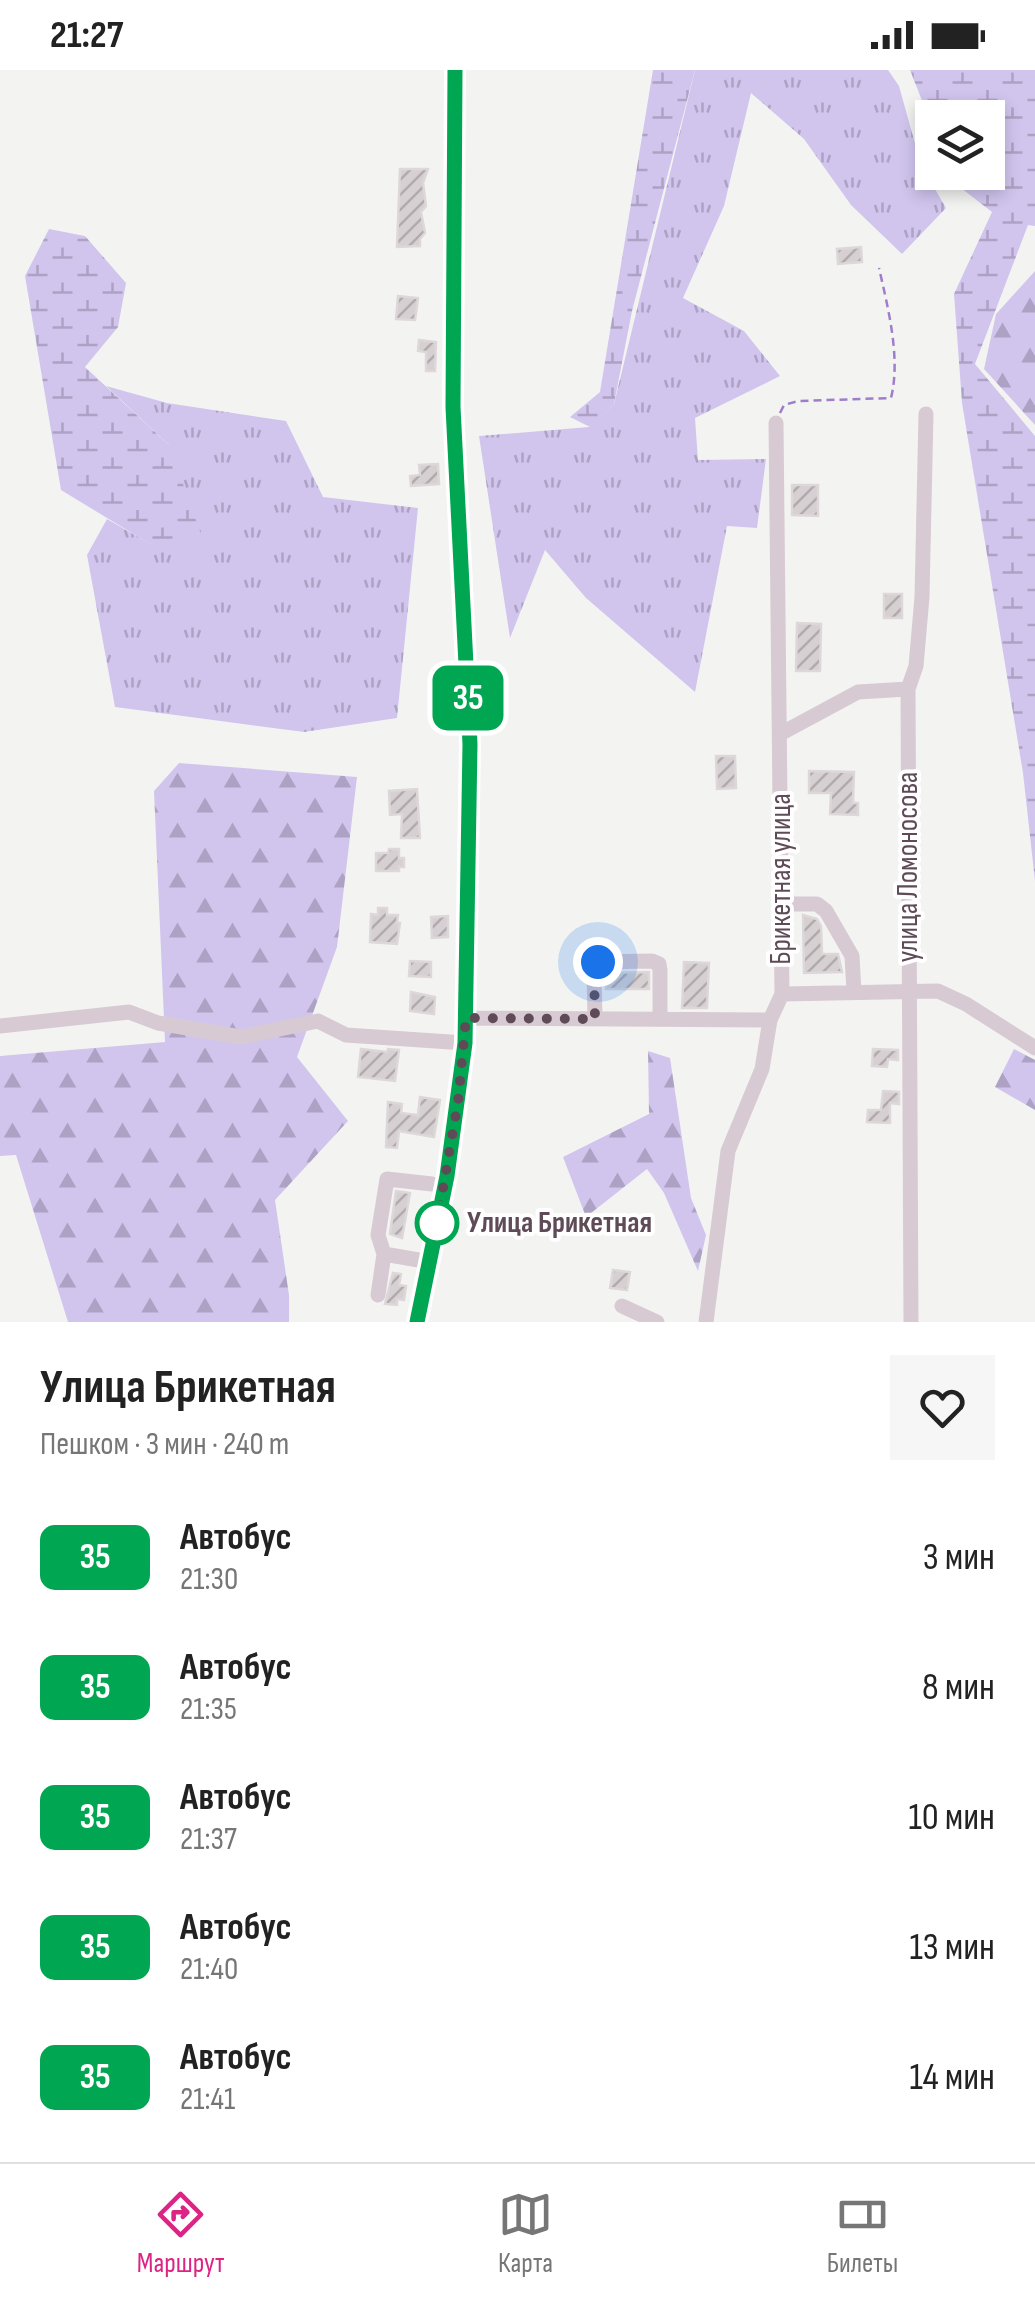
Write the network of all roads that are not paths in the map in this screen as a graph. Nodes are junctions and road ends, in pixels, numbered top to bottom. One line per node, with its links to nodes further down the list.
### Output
1 (455, 70): 10 (street)
2 (926, 414): 4 (street, улица Ломоносова)
3 (776, 423): 5 (street, Брикетная улица)
4 (908, 689): 5 (street); 7 (street, улица Ломоносова)
5 (780, 734): 6 (street, Брикетная улица)
6 (783, 904): 8 (street); 9 (street, Брикетная улица)
7 (908, 989): 8 (street); 16 (street); 25 (street, улица Ломоносова)
8 (854, 992): 9 (street)
9 (782, 994): 13 (street, Брикетная улица)
10 (466, 1018): 11 (street); 15 (street)
11 (595, 1019): 12 (street); 12 (street)
12 (660, 1019): 13 (street)
13 (770, 1020): 24 (street, Брикетная улица)
14 (0, 1026): 15 (street)
15 (465, 1043): 19 (street)
16 (1035, 1048)
17 (432, 1184): 18 (street)
18 (384, 1254): 19 (street); 20 (street)
19 (430, 1262): 22 (street)
20 (378, 1295)
21 (622, 1306): 23 (street)
22 (417, 1322)
23 (657, 1322)
24 (706, 1322)
25 (912, 1322)

